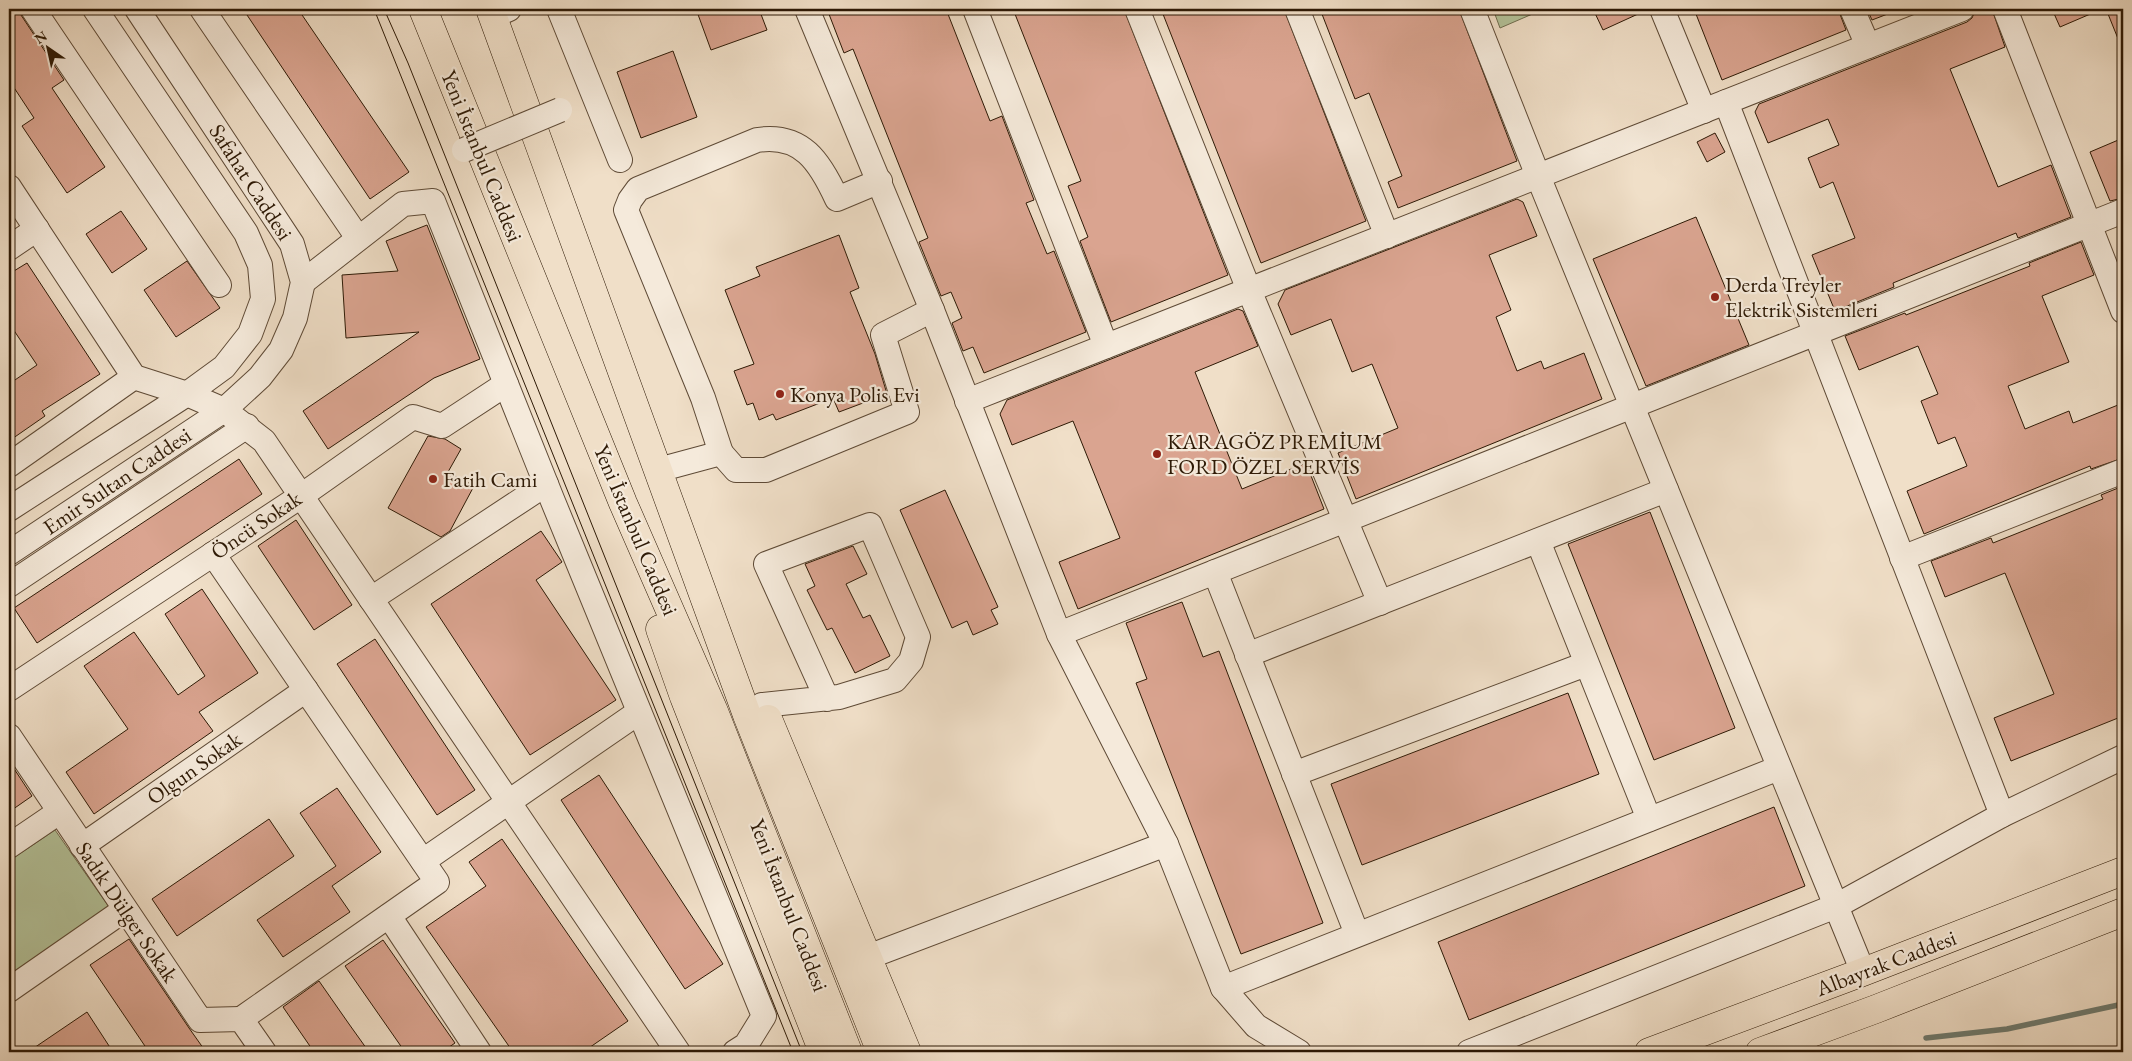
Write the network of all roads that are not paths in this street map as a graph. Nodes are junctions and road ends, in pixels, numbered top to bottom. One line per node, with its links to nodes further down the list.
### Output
1 (33, 9): 33 (street)
2 (95, 9): 41 (street, Safahat Caddesi)
3 (137, 9): 32 (street, Safahat Caddesi)
4 (202, 9): 30 (street)
5 (423, 9): 53 (main road, Yeni İstanbul Caddesi)
6 (559, 9): 22 (street)
7 (807, 9): 24 (street)
8 (975, 9): 38 (street)
9 (1137, 9): 34 (street)
10 (1297, 9): 29 (street)
11 (1472, 9): 23 (street)
12 (1662, 9): 20 (street)
13 (1852, 9): 17 (street)
14 (1962, 9): 17 (street)
15 (2005, 9): 27 (street)
16 (497, 11): 48 (main road, Yeni İstanbul Caddesi)
17 (1868, 46): 18 (street)
18 (1726, 102): 20 (street); 37 (street)
19 (560, 110): 21 (street, bridge)
20 (1704, 111): 23 (street)
21 (464, 150)
22 (620, 160)
23 (1538, 176): 29 (street); 43 (street)
24 (880, 181): 35 (street); 46 (street)
25 (9, 187): 28 (street)
26 (2123, 212): 27 (street)
27 (2090, 225): 36 (street); 37 (street)
28 (37, 229): 31 (street); 39 (street)
29 (1387, 236): 34 (street)
30 (358, 238): 32 (street); 40 (street)
31 (9, 248)
32 (302, 282): 44 (street, Safahat Caddesi)
33 (219, 285)
34 (1249, 290): 38 (street); 55 (street)
35 (932, 310): 42 (street); 46 (street)
36 (2123, 311)
37 (1816, 334): 43 (street); 59 (street)
38 (1106, 346): 42 (street)
39 (134, 377): 41 (street); 47 (street)
40 (506, 384): 50 (street); 52 (street, Öncü Sokak)
41 (187, 394): 44 (street); 54 (street, Emir Sultan Caddesi)
42 (967, 401): 65 (street)
43 (1632, 407): 51 (street); 55 (street)
44 (224, 410): 45 (street); 57 (street, Emir Sultan Caddesi)
45 (247, 426): 52 (street); 61 (street)
46 (721, 454): 48 (street)
47 (9, 465)
48 (658, 470): 64 (main road, Yeni İstanbul Caddesi)
49 (2123, 471): 59 (street)
50 (546, 484): 62 (street); 72 (street)
51 (1666, 490): 56 (street); 75 (street)
52 (301, 496): 58 (street, Öncü Sokak); 62 (street)
53 (622, 503): 100 (main road); 101 (main road, Yeni İstanbul Caddesi)
54 (9, 510)
55 (1345, 521): 60 (street); 63 (street)
56 (1538, 540): 63 (street); 67 (street)
57 (9, 553)
58 (214, 554): 68 (street, Öncü Sokak); 69 (street)
59 (1902, 558): 79 (street)
60 (1215, 572): 65 (street); 66 (street)
61 (9, 584)
62 (371, 599): 77 (street)
63 (1380, 602): 66 (street)
64 (706, 603): 71 (main road); 102 (main road, Yeni İstanbul Caddesi)
65 (1059, 634): 81 (street)
66 (1247, 655): 76 (street)
67 (1586, 664): 76 (street); 80 (street)
68 (9, 689)
69 (306, 690): 83 (street, Olgun Sokak); 84 (street)
70 (827, 699): 70 (street); 71 (street)
71 (762, 705): 91 (main road)
72 (638, 712): 77 (street); 99 (street)
73 (9, 736): 78 (street, Sadık Dülger Sokak)
74 (2123, 757): 79 (street)
75 (1779, 768): 80 (street); 86 (street)
76 (1294, 774): 90 (street)
77 (509, 803): 84 (street); 98 (street)
78 (59, 812): 82 (street); 83 (street, Sadık Dülger Sokak)
79 (2002, 815): 86 (street)
80 (1649, 819): 90 (street)
81 (1166, 844): 91 (street); 93 (street)
82 (9, 846)
83 (82, 846): 87 (street, Sadık Dülger Sokak)
84 (423, 861): 89 (street)
85 (2123, 871): 92 (main road, Albayrak Caddesi)
86 (1836, 906): 92 (street); 105 (street)
87 (124, 910): 94 (street); 95 (street, Sadık Dülger Sokak)
88 (2123, 912): 107 (main road)
89 (389, 916): 95 (street); 97 (street)
90 (1357, 934): 93 (street)
91 (868, 956): 103 (main road)
92 (1863, 972): 106 (main road, Albayrak Caddesi)
93 (1223, 988): 104 (street)
94 (9, 990)
95 (241, 1019): 96 (street)
96 (264, 1052)
97 (479, 1052)
98 (678, 1052)
99 (735, 1052)
100 (823, 1052)
101 (848, 1052)
102 (881, 1052)
103 (907, 1052)
104 (1299, 1052)
105 (1469, 1052)
106 (1649, 1052)
107 (1760, 1052)

